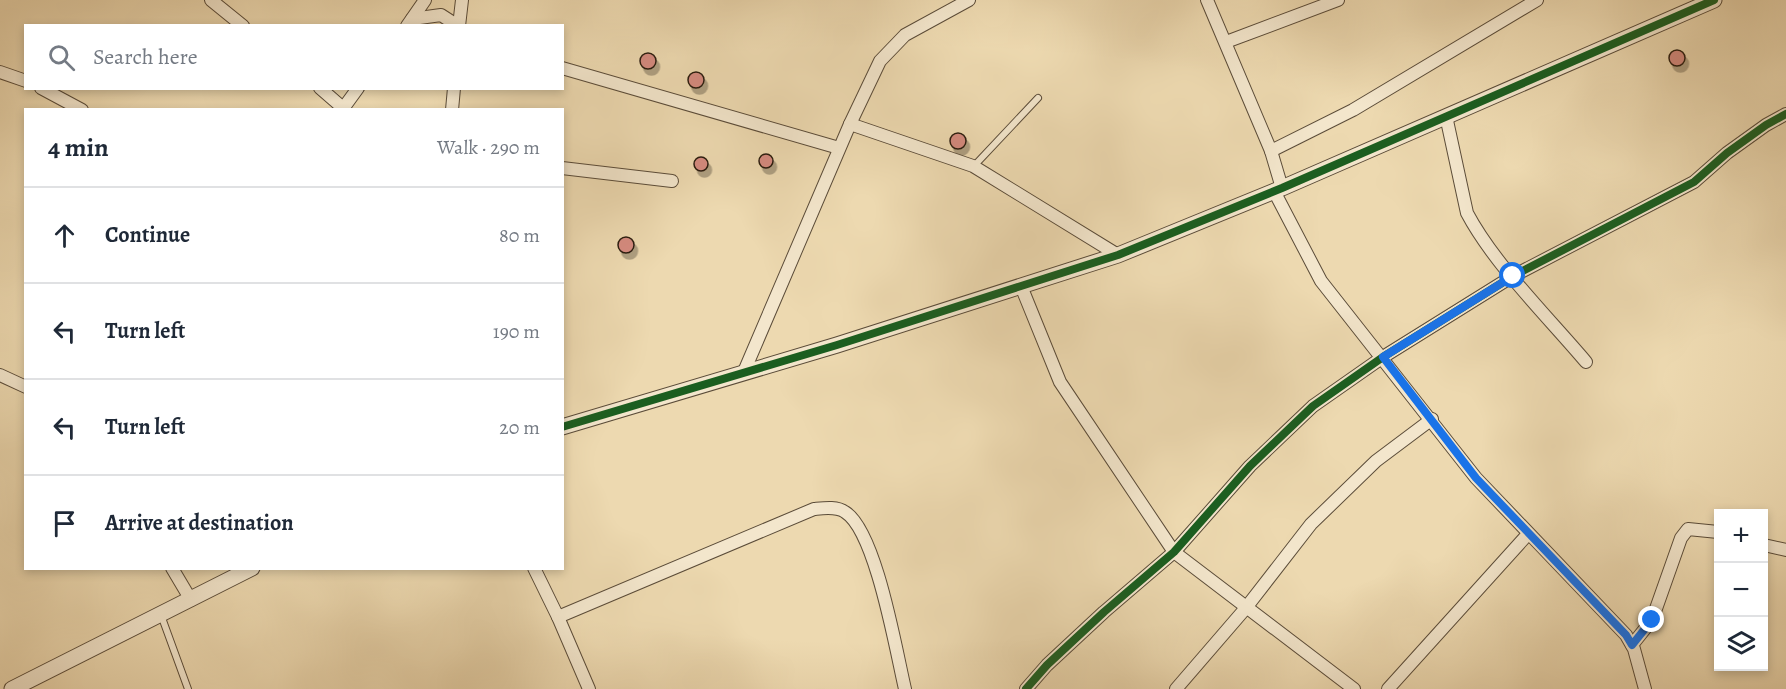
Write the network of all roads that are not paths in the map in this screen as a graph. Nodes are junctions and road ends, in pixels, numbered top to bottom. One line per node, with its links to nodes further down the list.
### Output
1 (211, 0): 10 (street)
2 (425, 0): 9 (street)
3 (462, 0): 12 (street)
4 (969, 0): 28 (street)
5 (1338, 0): 13 (street)
6 (1537, 0): 30 (street)
7 (1714, 0): 27 (street)
8 (1210, 2): 13 (street)
9 (409, 22): 11 (street)
10 (241, 24)
11 (455, 24)
12 (458, 24)
13 (1226, 42): 30 (street)
14 (564, 69): 29 (street)
15 (0, 72): 16 (street)
16 (24, 80)
17 (45, 90): 22 (street)
18 (322, 90): 23 (street)
19 (357, 90): 24 (street)
20 (454, 90): 25 (street)
21 (1038, 98): 31 (lane)
22 (77, 108)
23 (342, 108)
24 (344, 108)
25 (452, 108)
26 (1786, 114): 36 (street)
27 (1446, 116): 34 (street); 36 (street)
28 (850, 124): 29 (street); 31 (street)
29 (839, 148): 40 (street)
30 (1271, 151): 34 (street)
31 (973, 166): 35 (street)
32 (564, 168): 33 (street)
33 (672, 181)
34 (1278, 189): 35 (street); 38 (street)
35 (1118, 255): 37 (street)
36 (1513, 276): 38 (street); 39 (street)
37 (1021, 286): 40 (street); 49 (street)
38 (1383, 357): 43 (street); 49 (street)
39 (1586, 362)
40 (743, 374): 44 (street)
41 (0, 375): 42 (street)
42 (24, 386)
43 (1432, 419): 46 (street); 54 (street)
44 (564, 426)
45 (1714, 532): 57 (street)
46 (1528, 534): 57 (street); 65 (street)
47 (1768, 545): 48 (street)
48 (1786, 550)
49 (1174, 552): 54 (street); 62 (street)
50 (173, 570): 53 (street)
51 (248, 570): 53 (street)
52 (535, 570): 56 (street)
53 (191, 600): 55 (street)
54 (1245, 609): 63 (street); 64 (street)
55 (161, 615): 58 (street); 59 (lane)
56 (558, 617): 60 (street); 61 (street)
57 (1632, 645): 66 (street)
58 (12, 689)
59 (188, 689)
60 (589, 689)
61 (905, 689)
62 (1026, 689)
63 (1176, 689)
64 (1354, 689)
65 (1388, 689)
66 (1645, 689)

